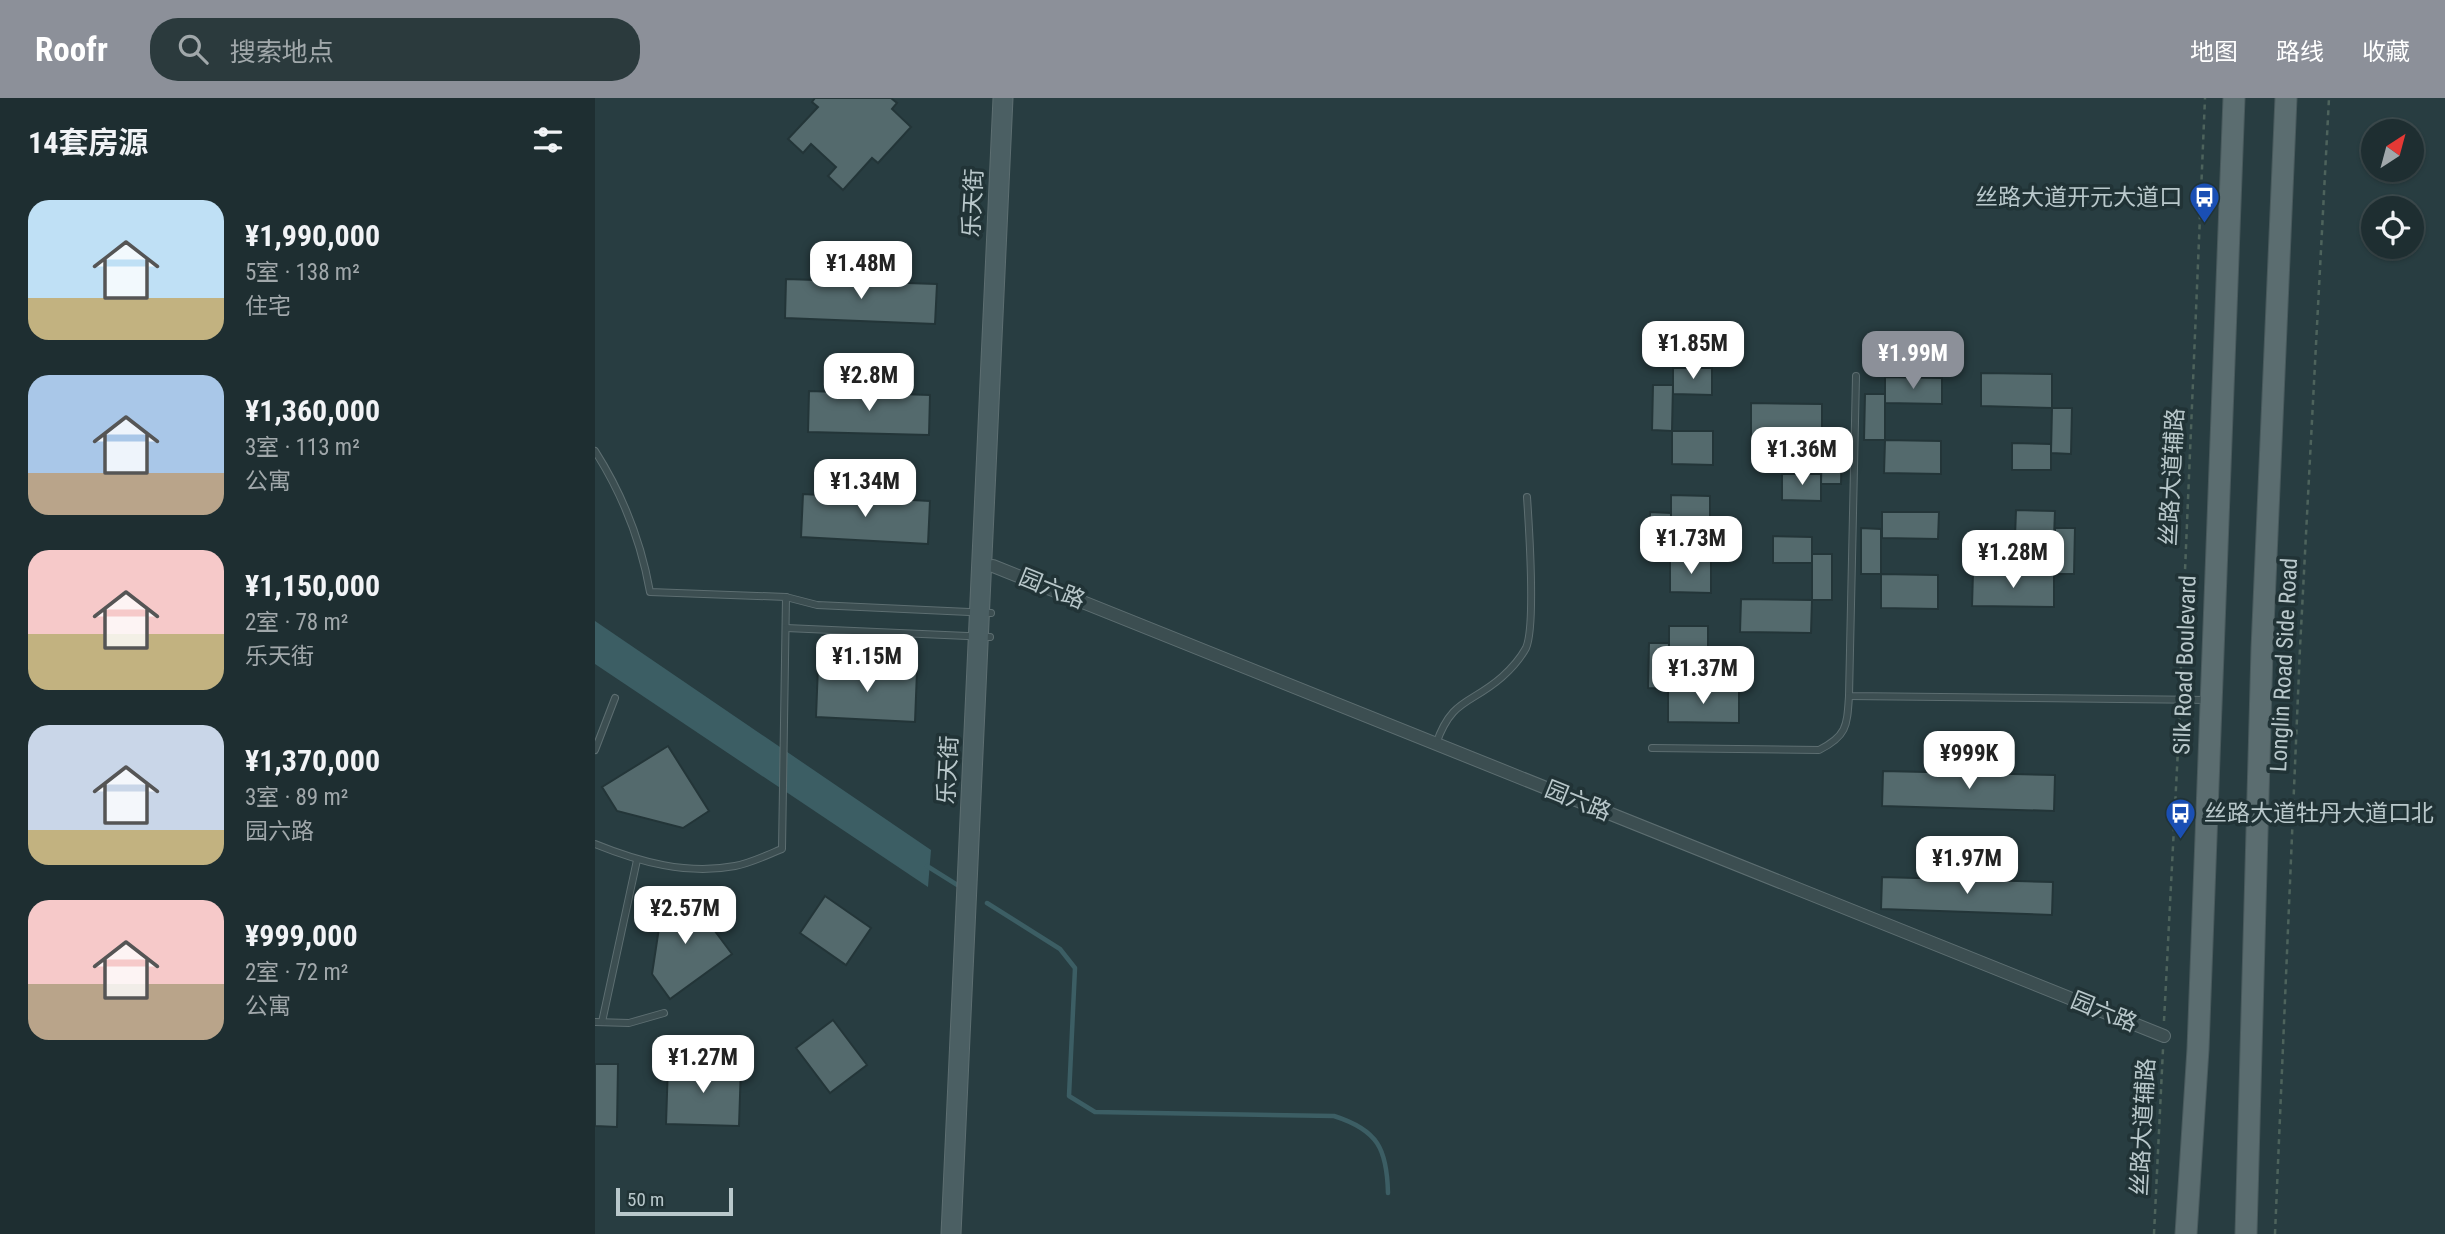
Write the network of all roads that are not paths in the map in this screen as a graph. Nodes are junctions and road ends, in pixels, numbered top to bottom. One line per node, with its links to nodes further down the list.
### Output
1 (1003, 98): 10 (street, 乐天街)
2 (1013, 98): 8 (street, 乐天街)
3 (2234, 98): 15 (main road, Silk Road Boulevard)
4 (2286, 98): 27 (main road)
5 (1856, 376): 13 (lane)
6 (595, 451): 9 (lane)
7 (1527, 497): 16 (lane)
8 (993, 566): 10 (street, 乐天街); 16 (street, 园六路)
9 (786, 597): 10 (lane); 11 (lane)
10 (985, 613): 12 (street, 乐天街)
11 (786, 628): 12 (lane); 20 (lane)
12 (984, 636): 24 (street, 乐天街); 25 (street, 乐天街)
13 (1849, 696): 15 (lane); 17 (lane)
14 (615, 698): 18 (lane)
15 (2211, 700): 26 (main road, Silk Road Boulevard)
16 (1436, 744): 23 (street, 园六路)
17 (1652, 748)
18 (595, 750)
19 (595, 844): 20 (lane)
20 (637, 860): 22 (lane)
21 (664, 1013): 22 (lane)
22 (598, 1022)
23 (2164, 1036)
24 (951, 1234)
25 (964, 1234)
26 (2186, 1234)
27 (2246, 1234)

